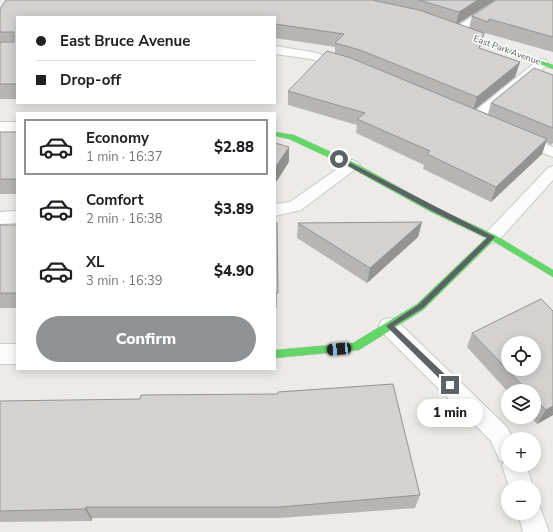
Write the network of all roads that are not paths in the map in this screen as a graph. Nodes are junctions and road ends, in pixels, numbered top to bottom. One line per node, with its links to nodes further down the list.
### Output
1 (505, 0): 3 (lane)
2 (442, 26): 3 (street, East Park Avenue)
3 (457, 31): 5 (street, East Park Avenue)
4 (276, 50): 6 (lane)
5 (547, 65): 8 (lane)
6 (354, 68)
7 (461, 112): 8 (lane)
8 (475, 118): 9 (lane)
9 (489, 124)
10 (0, 127): 11 (street)
11 (16, 127)
12 (276, 134): 15 (street)
13 (511, 134): 14 (lane)
14 (553, 152)
15 (352, 165): 17 (lane); 20 (street)
16 (553, 171): 20 (lane)
17 (276, 210)
18 (16, 217): 19 (lane)
19 (0, 218)
20 (492, 237): 21 (street); 22 (street)
21 (553, 274)
22 (389, 326): 25 (street); 26 (lane)
23 (0, 354): 24 (street)
24 (16, 354)
25 (276, 354)
26 (501, 438)
27 (532, 520): 28 (lane)
28 (536, 532)

